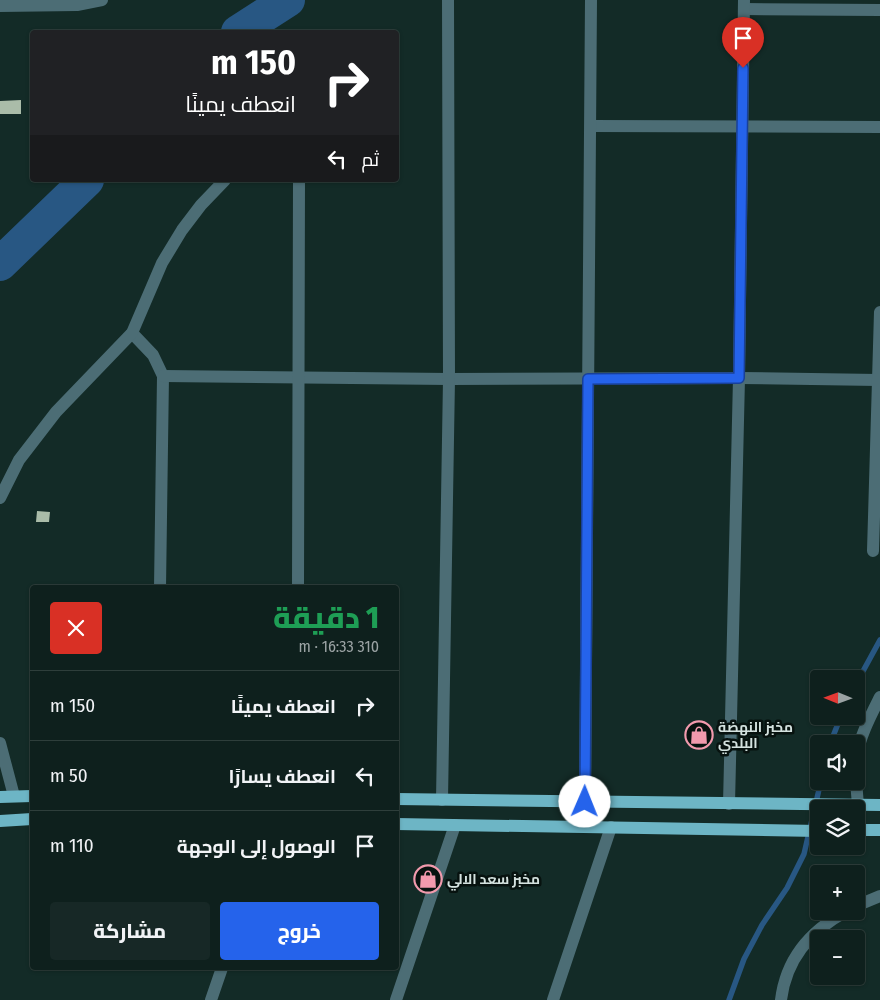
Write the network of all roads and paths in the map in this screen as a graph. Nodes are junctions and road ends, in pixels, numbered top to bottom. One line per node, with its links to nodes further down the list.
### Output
1 (102, 0): 5 (street)
2 (448, 0): 17 (street)
3 (591, 0): 7 (street)
4 (744, 4): 6 (street); 8 (street)
5 (0, 6)
6 (880, 10)
7 (591, 126): 8 (street); 18 (street)
8 (742, 127): 9 (street); 16 (street)
9 (880, 127)
10 (223, 182): 13 (street)
11 (298, 182): 15 (street)
12 (880, 312): 19 (street)
13 (132, 333): 14 (street); 20 (street)
14 (163, 376): 15 (street); 22 (street)
15 (299, 377): 17 (street); 23 (street)
16 (739, 378): 18 (street); 19 (street); 33 (street)
17 (449, 379): 18 (street); 31 (street)
18 (588, 379): 32 (street)
19 (878, 380): 21 (street)
20 (0, 498)
21 (873, 551)
22 (160, 585)
23 (298, 585)
24 (880, 698): 25 (street)
25 (862, 735)
26 (0, 744): 27 (street)
27 (14, 796): 28 (main road); 29 (main road)
28 (30, 796)
29 (0, 797)
30 (399, 799): 31 (main road)
31 (442, 800): 32 (main road)
32 (585, 802): 33 (main road)
33 (728, 804): 34 (main road)
34 (810, 805)
35 (865, 805): 36 (main road)
36 (880, 805)
37 (30, 819): 38 (main road)
38 (0, 821)
39 (399, 824): 40 (main road)
40 (455, 826): 41 (main road); 50 (street)
41 (611, 827): 44 (main road); 51 (street)
42 (865, 830): 43 (main road)
43 (880, 830)
44 (810, 831)
45 (880, 896): 46 (street)
46 (865, 902)
47 (834, 920): 52 (street)
48 (221, 970): 49 (street)
49 (211, 1000)
50 (396, 1000)
51 (553, 1000)
52 (781, 1000)

